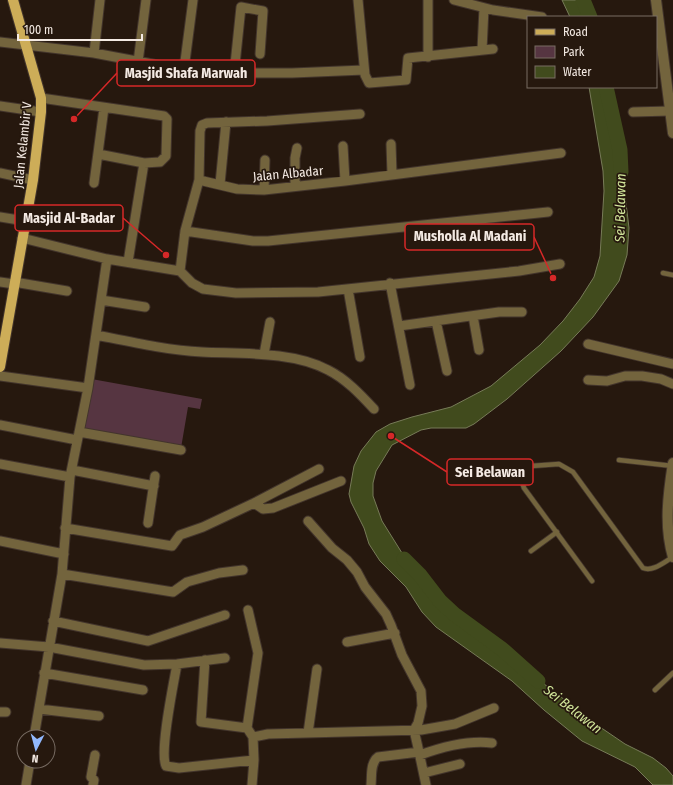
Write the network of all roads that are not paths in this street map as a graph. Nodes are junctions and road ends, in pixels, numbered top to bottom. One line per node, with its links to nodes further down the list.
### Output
1 (13, 0): 13 (main road, Jalan Kelambir V)
2 (100, 0): 16 (street)
3 (146, 0): 19 (street)
4 (193, 0): 20 (street)
5 (358, 0): 21 (street)
6 (428, 0): 18 (street)
7 (454, 0): 10 (street)
8 (656, 0): 23 (street)
9 (242, 3): 17 (street); 22 (street)
10 (484, 8): 11 (street); 15 (street)
11 (536, 16)
12 (0, 42): 13 (street)
13 (26, 45): 16 (street); 24 (main road, Jalan Kelambir V)
14 (493, 49): 15 (street)
15 (482, 50): 18 (street)
16 (94, 53): 19 (street)
17 (260, 54)
18 (428, 57): 21 (street)
19 (138, 62): 20 (street)
20 (184, 69): 22 (street)
21 (364, 70): 22 (street)
22 (234, 74)
23 (670, 78): 27 (street)
24 (41, 98): 26 (street); 28 (main road, Jalan Kelambir V)
25 (0, 106): 28 (street)
26 (104, 108): 37 (street); 39 (street)
27 (670, 111): 29 (street); 32 (street)
28 (41, 112): 42 (main road, Jalan Kelambir V)
29 (633, 112)
30 (360, 114): 31 (street)
31 (226, 122): 43 (street); 46 (street)
32 (673, 133)
33 (391, 144): 41 (street)
34 (343, 146): 44 (street)
35 (298, 148): 47 (street)
36 (561, 152): 41 (street, Jalan Albadar)
37 (98, 154): 39 (street); 45 (street)
38 (265, 160): 48 (street)
39 (144, 163): 55 (street)
40 (0, 174): 42 (street)
41 (392, 174): 44 (street, Jalan Albadar)
42 (33, 180): 51 (main road, Jalan Kelambir V)
43 (199, 180): 46 (street, Jalan Albadar); 52 (street)
44 (345, 181): 47 (street, Jalan Albadar)
45 (94, 183)
46 (220, 184): 48 (street, Jalan Albadar)
47 (296, 186): 48 (street, Jalan Albadar)
48 (264, 190)
49 (548, 212): 52 (street)
50 (0, 217): 51 (street)
51 (25, 221): 53 (main road, Jalan Kelambir V)
52 (186, 231): 57 (street)
53 (22, 238): 54 (street); 61 (main road, Jalan Kelambir V)
54 (107, 259): 55 (street); 65 (street)
55 (128, 262): 57 (street)
56 (560, 264): 62 (street)
57 (180, 271): 63 (street)
58 (663, 273): 59 (lane)
59 (673, 275)
60 (0, 282): 61 (street)
61 (14, 283): 64 (street); 73 (main road, Jalan Kelambir V)
62 (390, 283): 63 (street); 71 (street)
63 (348, 289): 77 (street)
64 (67, 291)
65 (101, 300): 66 (street); 72 (street)
66 (145, 307)
67 (522, 312): 68 (street)
68 (473, 316): 70 (street); 75 (street)
69 (270, 322): 76 (street)
70 (436, 322): 71 (street); 80 (street)
71 (399, 326): 84 (street)
72 (96, 335): 76 (street); 85 (street)
73 (3, 336): 79 (main road, Jalan Kelambir V)
74 (588, 344): 78 (street)
75 (480, 350)
76 (264, 354): 86 (street)
77 (360, 357)
78 (673, 364)
79 (0, 367)
80 (447, 371)
81 (0, 376): 85 (street)
82 (588, 380): 83 (street)
83 (673, 384)
84 (410, 385)
85 (88, 388): 88 (street)
86 (374, 409)
87 (0, 425): 88 (street)
88 (78, 436): 89 (street); 94 (street)
89 (181, 450)
90 (619, 460): 92 (lane)
91 (0, 464): 94 (street)
92 (673, 465): 106 (street)
93 (319, 469): 98 (street)
94 (71, 474): 97 (street); 101 (street)
95 (155, 476): 97 (street)
96 (341, 481): 98 (street)
97 (154, 486): 100 (street)
98 (254, 504): 101 (street)
99 (308, 521): 113 (street)
100 (148, 523)
101 (66, 528): 105 (street)
102 (557, 532): 104 (lane); 106 (lane); 109 (lane)
103 (0, 541): 105 (street)
104 (531, 551)
105 (64, 554): 108 (street)
106 (673, 557)
107 (243, 570): 108 (street)
108 (62, 574): 112 (street)
109 (592, 581)
110 (248, 610): 128 (street)
111 (225, 615): 112 (street)
112 (53, 621): 116 (street)
113 (395, 634): 114 (street); 130 (street)
114 (347, 642)
115 (0, 643): 116 (street)
116 (49, 647): 119 (street); 121 (street)
117 (225, 658): 118 (street)
118 (205, 660): 119 (street); 128 (street)
119 (178, 664): 136 (street)
120 (317, 669): 131 (street)
121 (44, 673): 123 (street); 126 (street)
122 (673, 673): 124 (lane)
123 (143, 690)
124 (655, 690)
125 (494, 708): 130 (street)
126 (39, 709): 127 (street); 129 (street)
127 (99, 716)
128 (247, 728): 132 (street)
129 (35, 729)
130 (414, 730): 131 (street); 134 (street)
131 (308, 732): 132 (street)
132 (253, 737): 136 (street)
133 (492, 743): 134 (street)
134 (419, 753): 139 (street); 143 (street)
135 (95, 756): 141 (street)
136 (254, 760): 142 (street)
137 (460, 764): 139 (street)
138 (29, 769): 140 (street)
139 (424, 773): 144 (street)
140 (26, 785)
141 (93, 785)
142 (252, 785)
143 (371, 785)
144 (426, 785)

